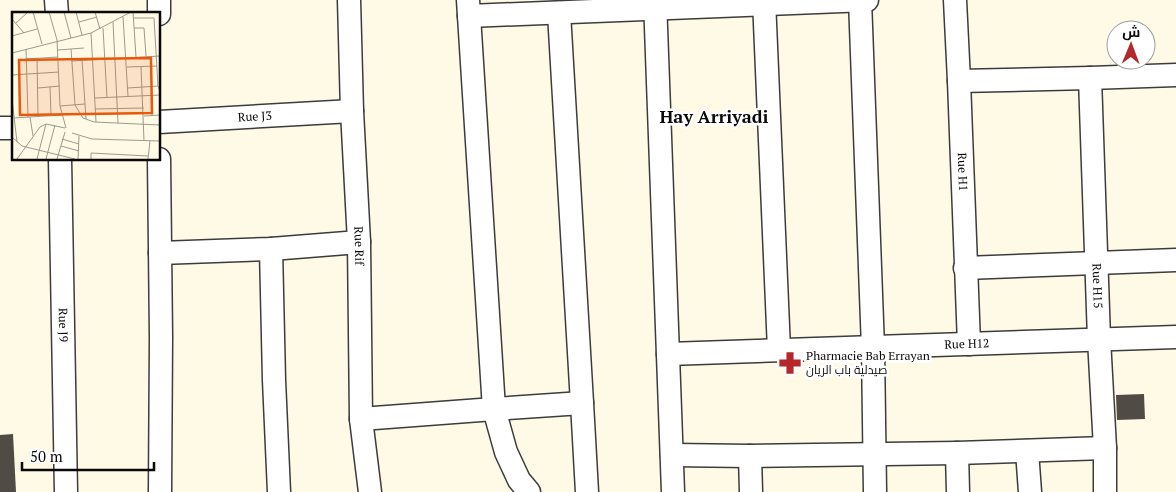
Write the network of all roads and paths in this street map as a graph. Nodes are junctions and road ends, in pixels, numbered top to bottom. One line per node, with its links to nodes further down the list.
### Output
1 (349, 0): 12 (street, Rue Rif)
2 (860, 0): 3 (street); 5 (street); 25 (street)
3 (867, 0)
4 (955, 0): 11 (street, Rue H1)
5 (764, 2): 6 (street); 26 (street)
6 (655, 4): 8 (street); 27 (street)
7 (468, 8): 8 (street); 29 (street)
8 (560, 13): 28 (street)
9 (1176, 75): 10 (street)
10 (1090, 78): 11 (street); 20 (street, Rue H15)
11 (959, 80): 21 (street, Rue H1)
12 (352, 111): 13 (street, Rue J3); 16 (street, Rue Rif)
13 (160, 122)
14 (60, 160): 37 (street, Rue J9)
15 (159, 160): 18 (street)
16 (358, 242): 17 (street); 30 (street, Rue Rif)
17 (271, 250): 18 (street); 39 (street)
18 (160, 253): 38 (street)
19 (1176, 260): 20 (street)
20 (1096, 263): 21 (street); 23 (street, Rue H15)
21 (965, 268): 24 (street, Rue H1)
22 (1176, 337): 23 (street, Rue H12)
23 (1099, 340): 24 (street, Rue H12); 31 (street, Rue H15)
24 (969, 344): 25 (street, Rue H12)
25 (873, 348): 26 (street, Rue H12); 34 (street)
26 (779, 350): 27 (street, Rue H12)
27 (668, 354): 35 (street)
28 (582, 403): 29 (street); 42 (street)
29 (494, 408): 30 (street); 41 (street)
30 (361, 419): 40 (street, Rue Rif)
31 (1104, 448): 32 (street); 48 (street, Rue H15)
32 (1027, 451): 33 (street); 47 (street)
33 (957, 453): 34 (street); 46 (street)
34 (875, 454): 36 (street); 45 (street)
35 (672, 455): 36 (street); 43 (street)
36 (750, 456): 44 (street)
37 (66, 492)
38 (160, 492)
39 (278, 492)
40 (370, 492)
41 (528, 492)
42 (586, 492)
43 (673, 492)
44 (751, 492)
45 (875, 492)
46 (958, 492)
47 (1030, 492)
48 (1105, 492)

